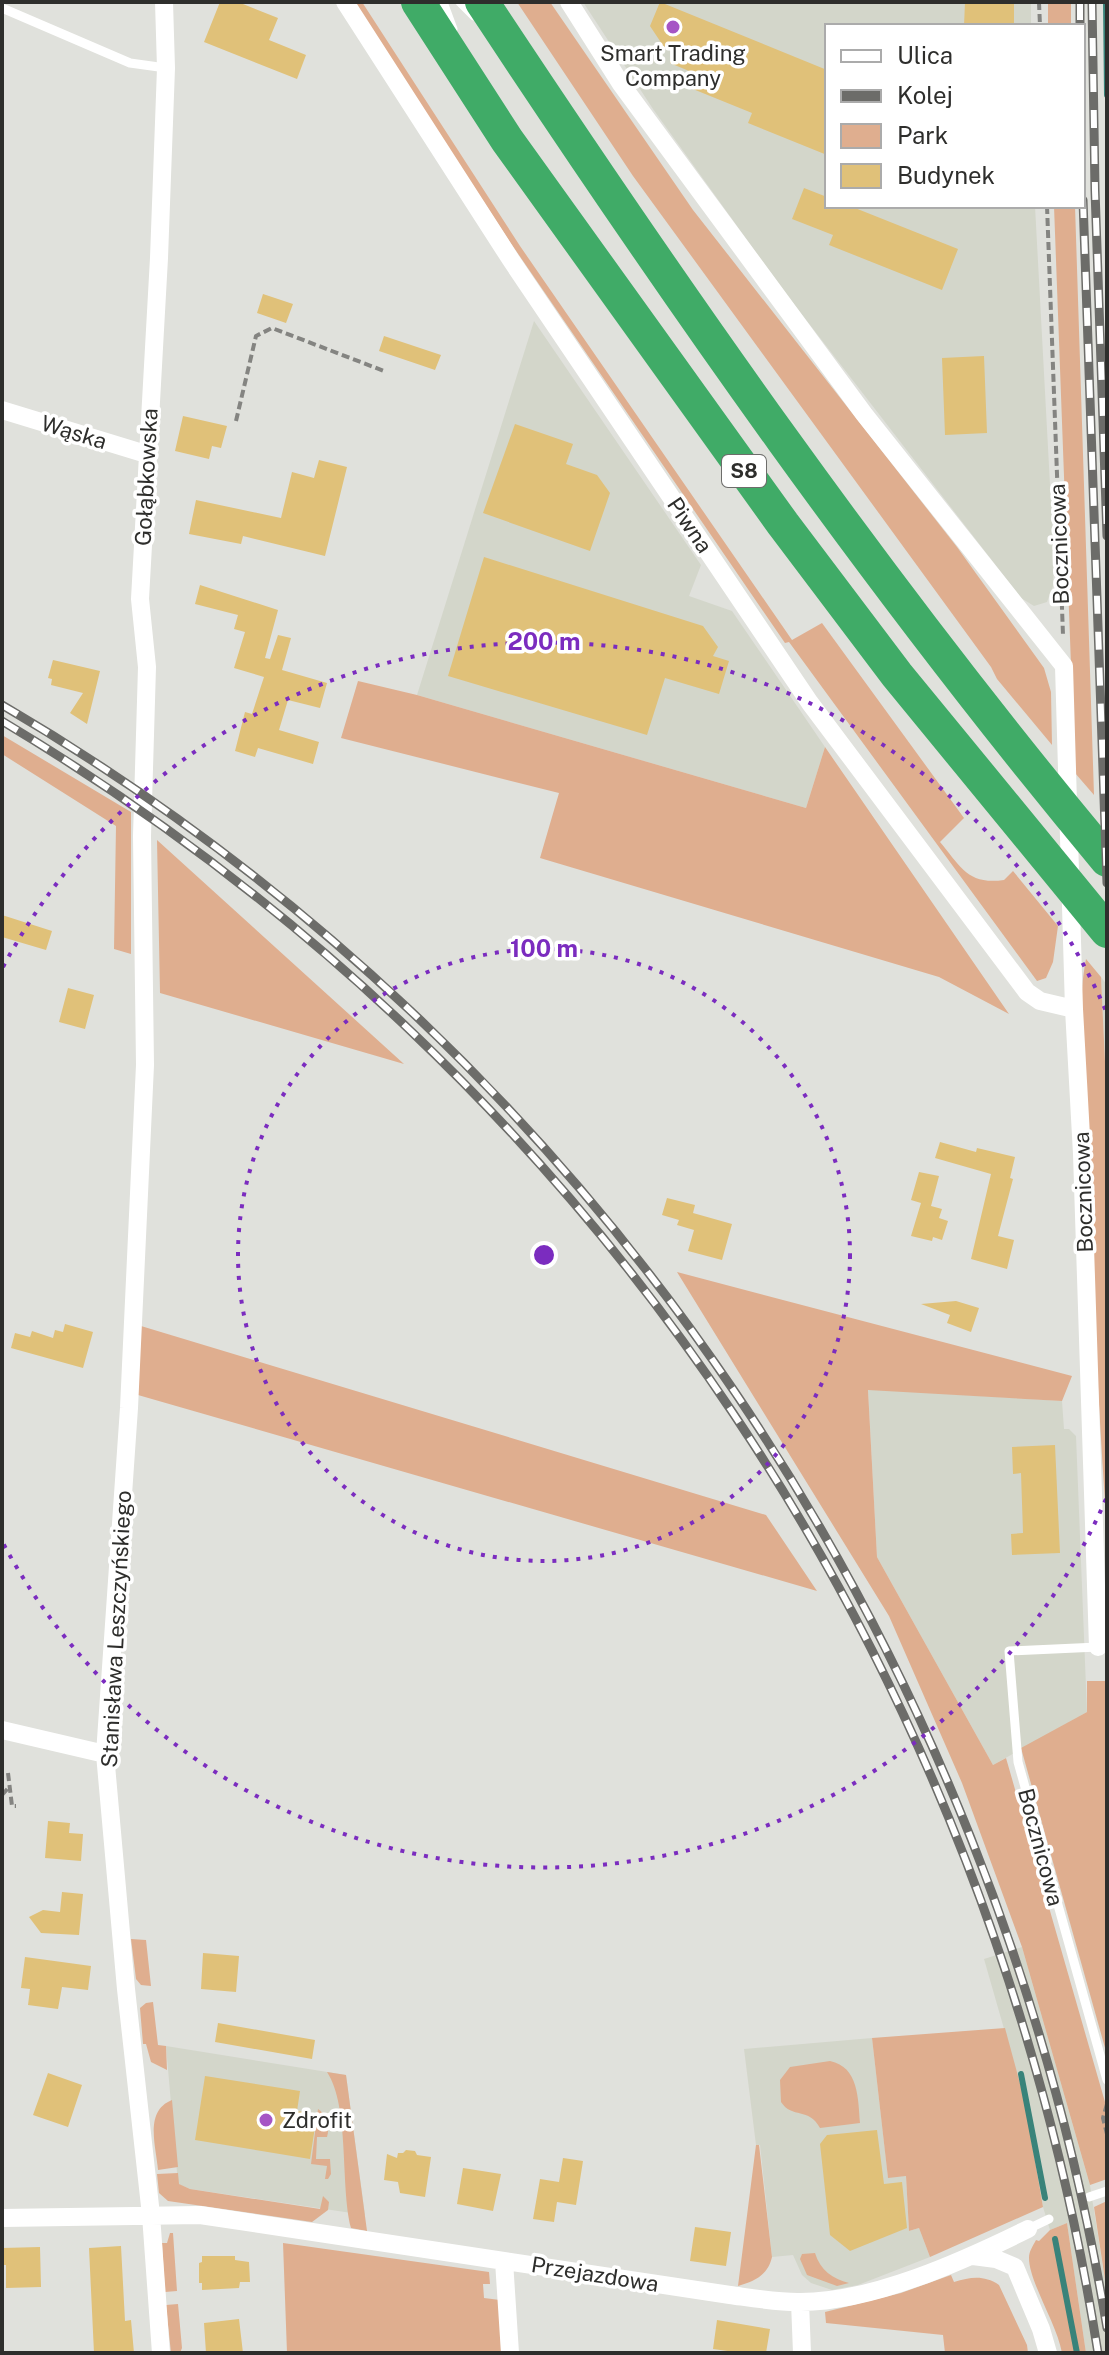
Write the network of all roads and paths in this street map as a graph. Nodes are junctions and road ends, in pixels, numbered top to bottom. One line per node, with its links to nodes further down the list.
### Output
1 (164, 2): 12 (street, Gołąbkowska)
2 (345, 2): 23 (street, Piwna)
3 (418, 2): 13 (highway, S8)
4 (443, 2): 13 (lane)
5 (460, 2): 11 (lane)
6 (482, 2): 11 (highway, S8)
7 (569, 2): 19 (street)
8 (1039, 2): 10 (path)
9 (2, 8): 12 (lane)
10 (1040, 24)
11 (524, 65): 20 (highway, S8)
12 (166, 68): 18 (street, Gołąbkowska)
13 (476, 92): 21 (highway, S8)
14 (1047, 208): 19 (path, Bocznicowa)
15 (384, 371): 17 (path)
16 (2, 410): 18 (street, Wąska)
17 (236, 421)
18 (146, 454): 22 (street, Gołąbkowska)
19 (1064, 666): 23 (street, Bocznicowa)
20 (1107, 860)
21 (1107, 931)
22 (144, 952): 26 (street, Stanisława Leszczyńskiego)
23 (1074, 1009): 24 (street, Bocznicowa)
24 (1098, 1647): 31 (lane, Bocznicowa)
25 (2, 1730): 26 (street)
26 (105, 1754): 36 (street, Stanisława Leszczyńskiego)
27 (8, 1773): 28 (path)
28 (10, 1786): 29 (path); 30 (path)
29 (2, 1795)
30 (16, 1806)
31 (1107, 2080)
32 (1107, 2104): 33 (path)
33 (1107, 2134)
34 (1107, 2191): 35 (lane)
35 (1089, 2197)
36 (151, 2215): 37 (street, Przejazdowa); 41 (street, Przejazdowa); 43 (street, Stanisława Leszczyńskiego)
37 (2, 2218)
38 (1049, 2219): 39 (lane)
39 (1028, 2229): 40 (street, Przejazdowa)
40 (973, 2256): 42 (street, Przejazdowa); 46 (street)
41 (504, 2261): 42 (street, Przejazdowa); 44 (street)
42 (800, 2302): 45 (street)
43 (161, 2353)
44 (510, 2353)
45 (802, 2353)
46 (1048, 2353)

